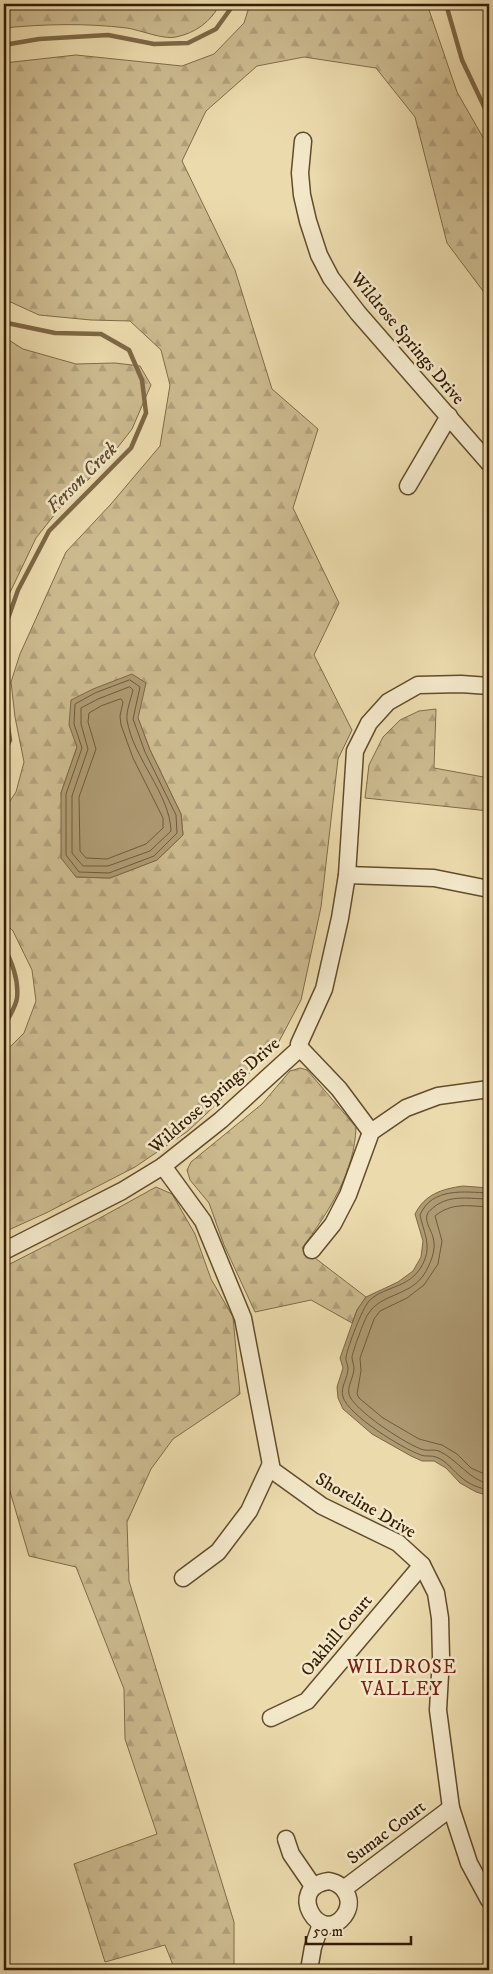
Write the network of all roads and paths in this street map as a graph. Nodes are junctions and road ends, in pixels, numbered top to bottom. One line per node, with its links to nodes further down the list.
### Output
1 (303, 141): 2 (street, Wildrose Springs Drive)
2 (449, 416): 3 (street, Wildrose Springs Drive); 4 (street)
3 (489, 463)
4 (408, 486)
5 (489, 686): 6 (street, Wildrose Springs Drive)
6 (347, 875): 7 (street); 8 (street, Wildrose Springs Drive)
7 (489, 889)
8 (300, 1048): 10 (street); 11 (street, Wildrose Springs Drive)
9 (489, 1089): 10 (street)
10 (371, 1132): 12 (street)
11 (163, 1166): 13 (street, Wildrose Springs Drive); 14 (street)
12 (312, 1250)
13 (4, 1251)
14 (270, 1466): 15 (street, Shoreline Drive); 16 (street)
15 (422, 1565): 17 (street, Oakhill Court); 18 (street, Shoreline Drive)
16 (183, 1578)
17 (271, 1718)
18 (451, 1808): 21 (street, Sumac Court); 22 (street, Shoreline Drive)
19 (286, 1839): 20 (street)
20 (313, 1886): 21 (street, Sumac Court); 23 (street)
21 (344, 1888): 23 (street, Sumac Court)
22 (489, 1900)
23 (321, 1924): 24 (street)
24 (309, 1970)

